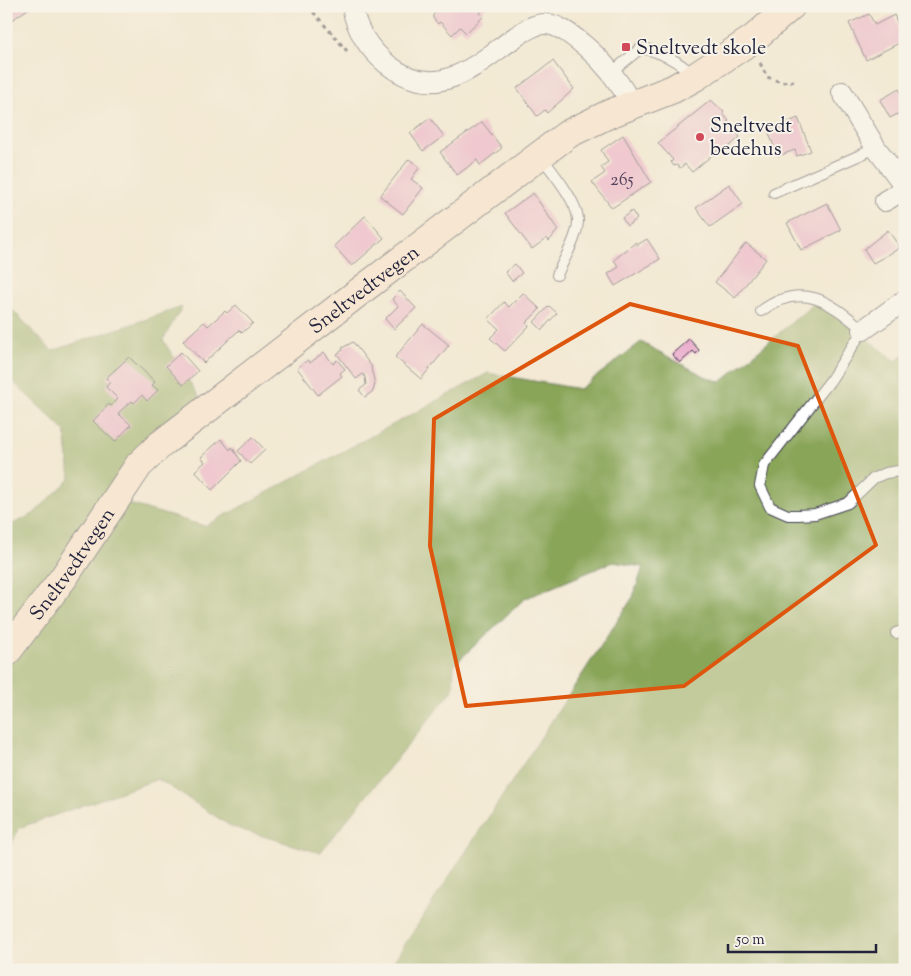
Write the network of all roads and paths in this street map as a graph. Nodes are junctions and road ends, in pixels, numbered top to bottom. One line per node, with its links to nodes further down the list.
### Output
1 (352, 6): 4 (street)
2 (791, 6): 3 (main road, Sneltvedtvegen)
3 (753, 39): 5 (main road, Sneltvedtvegen); 6 (path)
4 (612, 72): 5 (lane); 8 (street)
5 (694, 77): 8 (main road, Sneltvedtvegen)
6 (794, 81)
7 (842, 92): 9 (street)
8 (632, 105): 10 (main road, Sneltvedtvegen)
9 (876, 148): 11 (street); 13 (lane)
10 (540, 155): 15 (lane); 20 (main road, Sneltvedtvegen)
11 (905, 182)
12 (905, 189): 14 (street)
13 (774, 193)
14 (886, 201)
15 (557, 275)
16 (905, 300): 18 (street)
17 (761, 312): 18 (lane)
18 (863, 330): 19 (lane)
19 (905, 470)
20 (6, 653)

